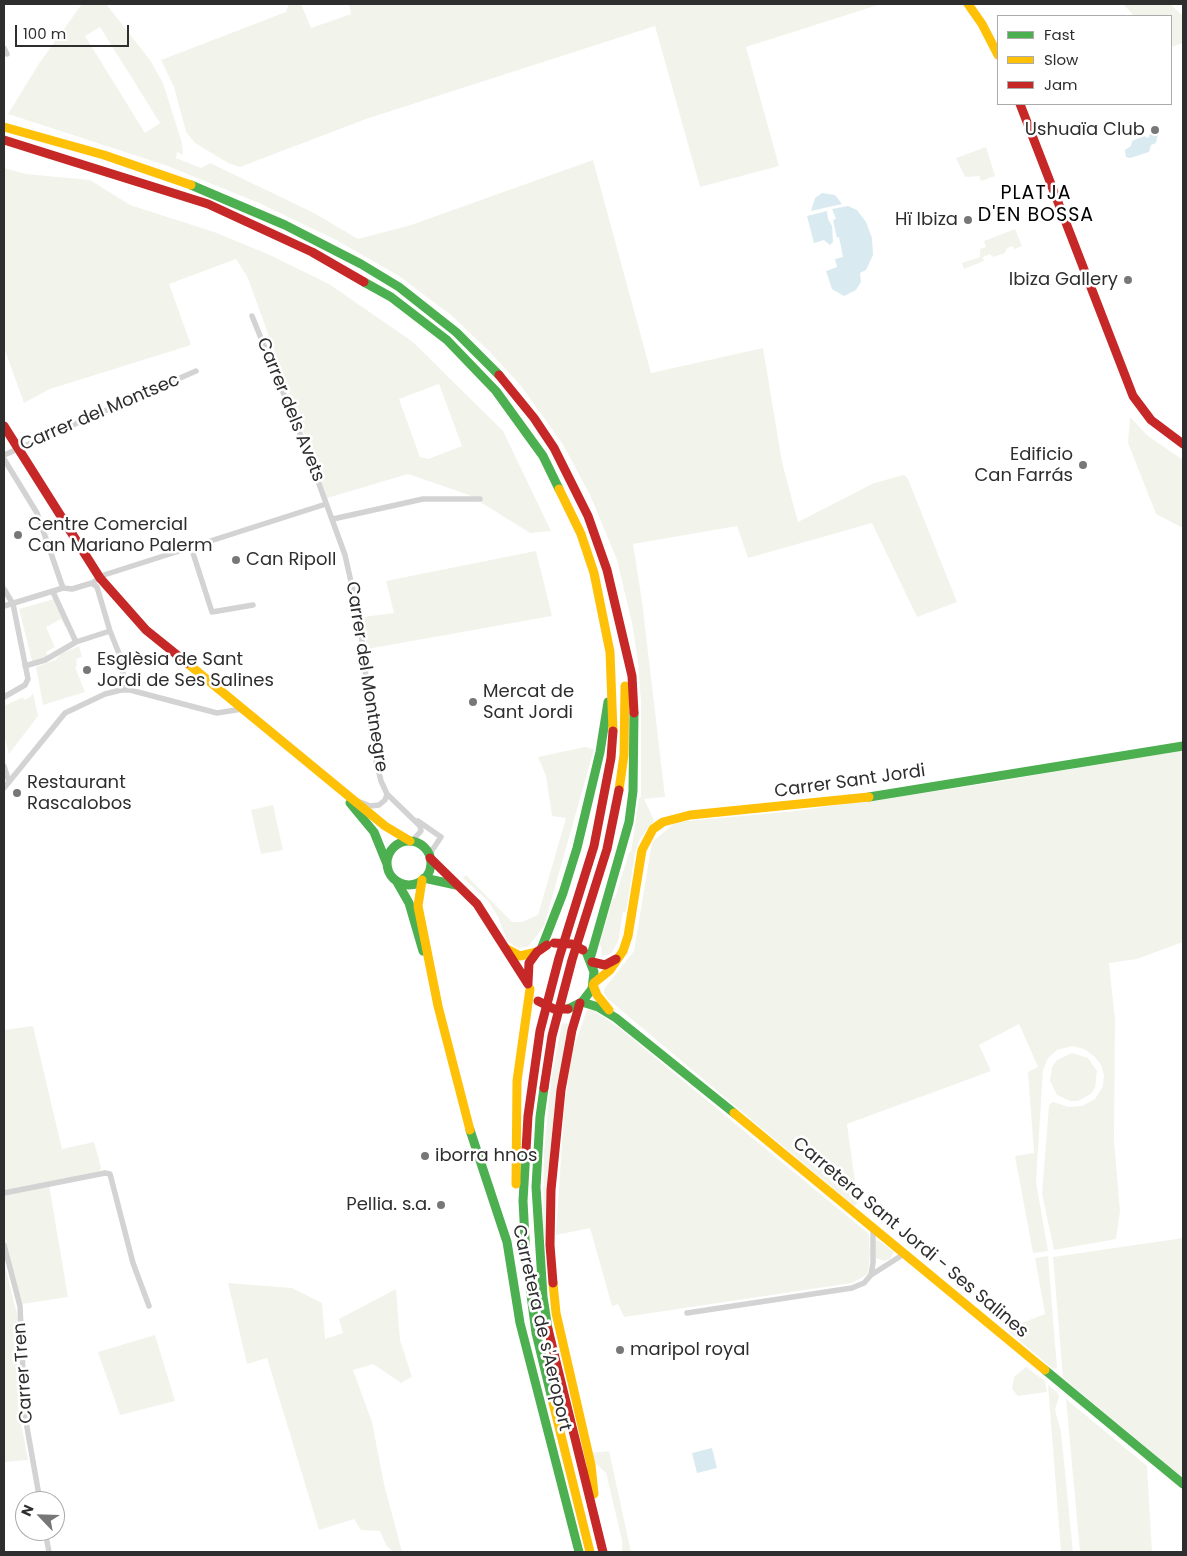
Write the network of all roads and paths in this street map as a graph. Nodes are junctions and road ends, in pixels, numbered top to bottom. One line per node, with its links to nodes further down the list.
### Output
1 (968, 4): 2 (main road)
2 (997, 53)
3 (1020, 105): 13 (main road)
4 (4, 119): 6 (main road)
5 (4, 126): 6 (main road)
6 (39, 136): 28 (main road)
7 (4, 140): 9 (main road)
8 (4, 148): 9 (main road)
9 (56, 156): 32 (main road)
10 (252, 316): 18 (street, Carrer dels Avets)
11 (196, 371): 14 (street, Carrer del Montsec)
12 (4, 426): 14 (main road)
13 (1183, 444)
14 (18, 448): 15 (street, Carrer del Montsec); 21 (main road)
15 (4, 455)
16 (4, 459): 22 (street)
17 (480, 499): 19 (street)
18 (326, 504): 19 (street, Carrer del Montnegre); 20 (street)
19 (333, 519): 41 (street, Carrer del Montnegre)
20 (191, 547): 21 (street); 26 (street)
21 (96, 581): 22 (street); 29 (street); 35 (main road)
22 (63, 588): 24 (street)
23 (4, 589): 25 (street)
24 (53, 592): 25 (street); 30 (street)
25 (13, 604): 27 (street); 31 (street)
26 (253, 604)
27 (4, 606)
28 (620, 630): 54 (main road); 69 (main road)
29 (110, 631): 30 (street); 33 (street)
30 (76, 642): 31 (street)
31 (25, 666): 34 (street)
32 (613, 676): 51 (main road); 61 (main road)
33 (121, 690): 35 (street); 38 (street)
34 (4, 697)
35 (242, 709): 40 (main road)
36 (1183, 746): 53 (main road, Carrer Sant Jordi)
37 (4, 766): 38 (street)
38 (8, 782): 39 (street)
39 (4, 788)
40 (339, 789): 42 (main road); 46 (main road)
41 (387, 794): 42 (street, Carrer del Montnegre); 43 (street, Carrer del Montnegre)
42 (353, 800): 44 (main road)
43 (411, 818): 44 (street); 45 (street, Carrer del Montnegre)
44 (411, 841): 45 (main road); 46 (main road)
45 (430, 856): 47 (main road); 49 (main road)
46 (387, 866): 48 (main road)
47 (423, 879): 48 (main road); 49 (main road); 52 (main road)
48 (396, 881): 52 (main road)
49 (459, 886): 50 (main road)
50 (503, 947): 51 (main road); 56 (main road)
51 (540, 950): 54 (main road, bridge); 56 (main road)
52 (426, 954): 70 (main road, Carretera de s'Aeroport)
53 (620, 956): 54 (main road); 55 (main road, Carrer Sant Jordi)
54 (591, 961): 55 (main road)
55 (593, 984): 57 (main road); 58 (main road, Carretera Sant Jordi - Ses Salines)
56 (529, 987): 57 (main road, bridge); 61 (main road)
57 (581, 1003): 58 (main road, Carretera Sant Jordi - Ses Salines); 69 (main road)
58 (616, 1018): 60 (main road, Carretera Sant Jordi - Ses Salines)
59 (4, 1193): 65 (street)
60 (873, 1228): 63 (main road, Carretera Sant Jordi - Ses Salines); 64 (street)
61 (524, 1234): 71 (main road)
62 (4, 1245): 68 (street, Carrer Tren)
63 (904, 1254): 64 (street); 67 (main road, Carretera Sant Jordi - Ses Salines)
64 (871, 1276): 66 (street)
65 (149, 1306)
66 (687, 1313)
67 (1183, 1484)
68 (38, 1491)
69 (598, 1533): 72 (main road)
70 (579, 1552)
71 (590, 1552)
72 (603, 1552)

